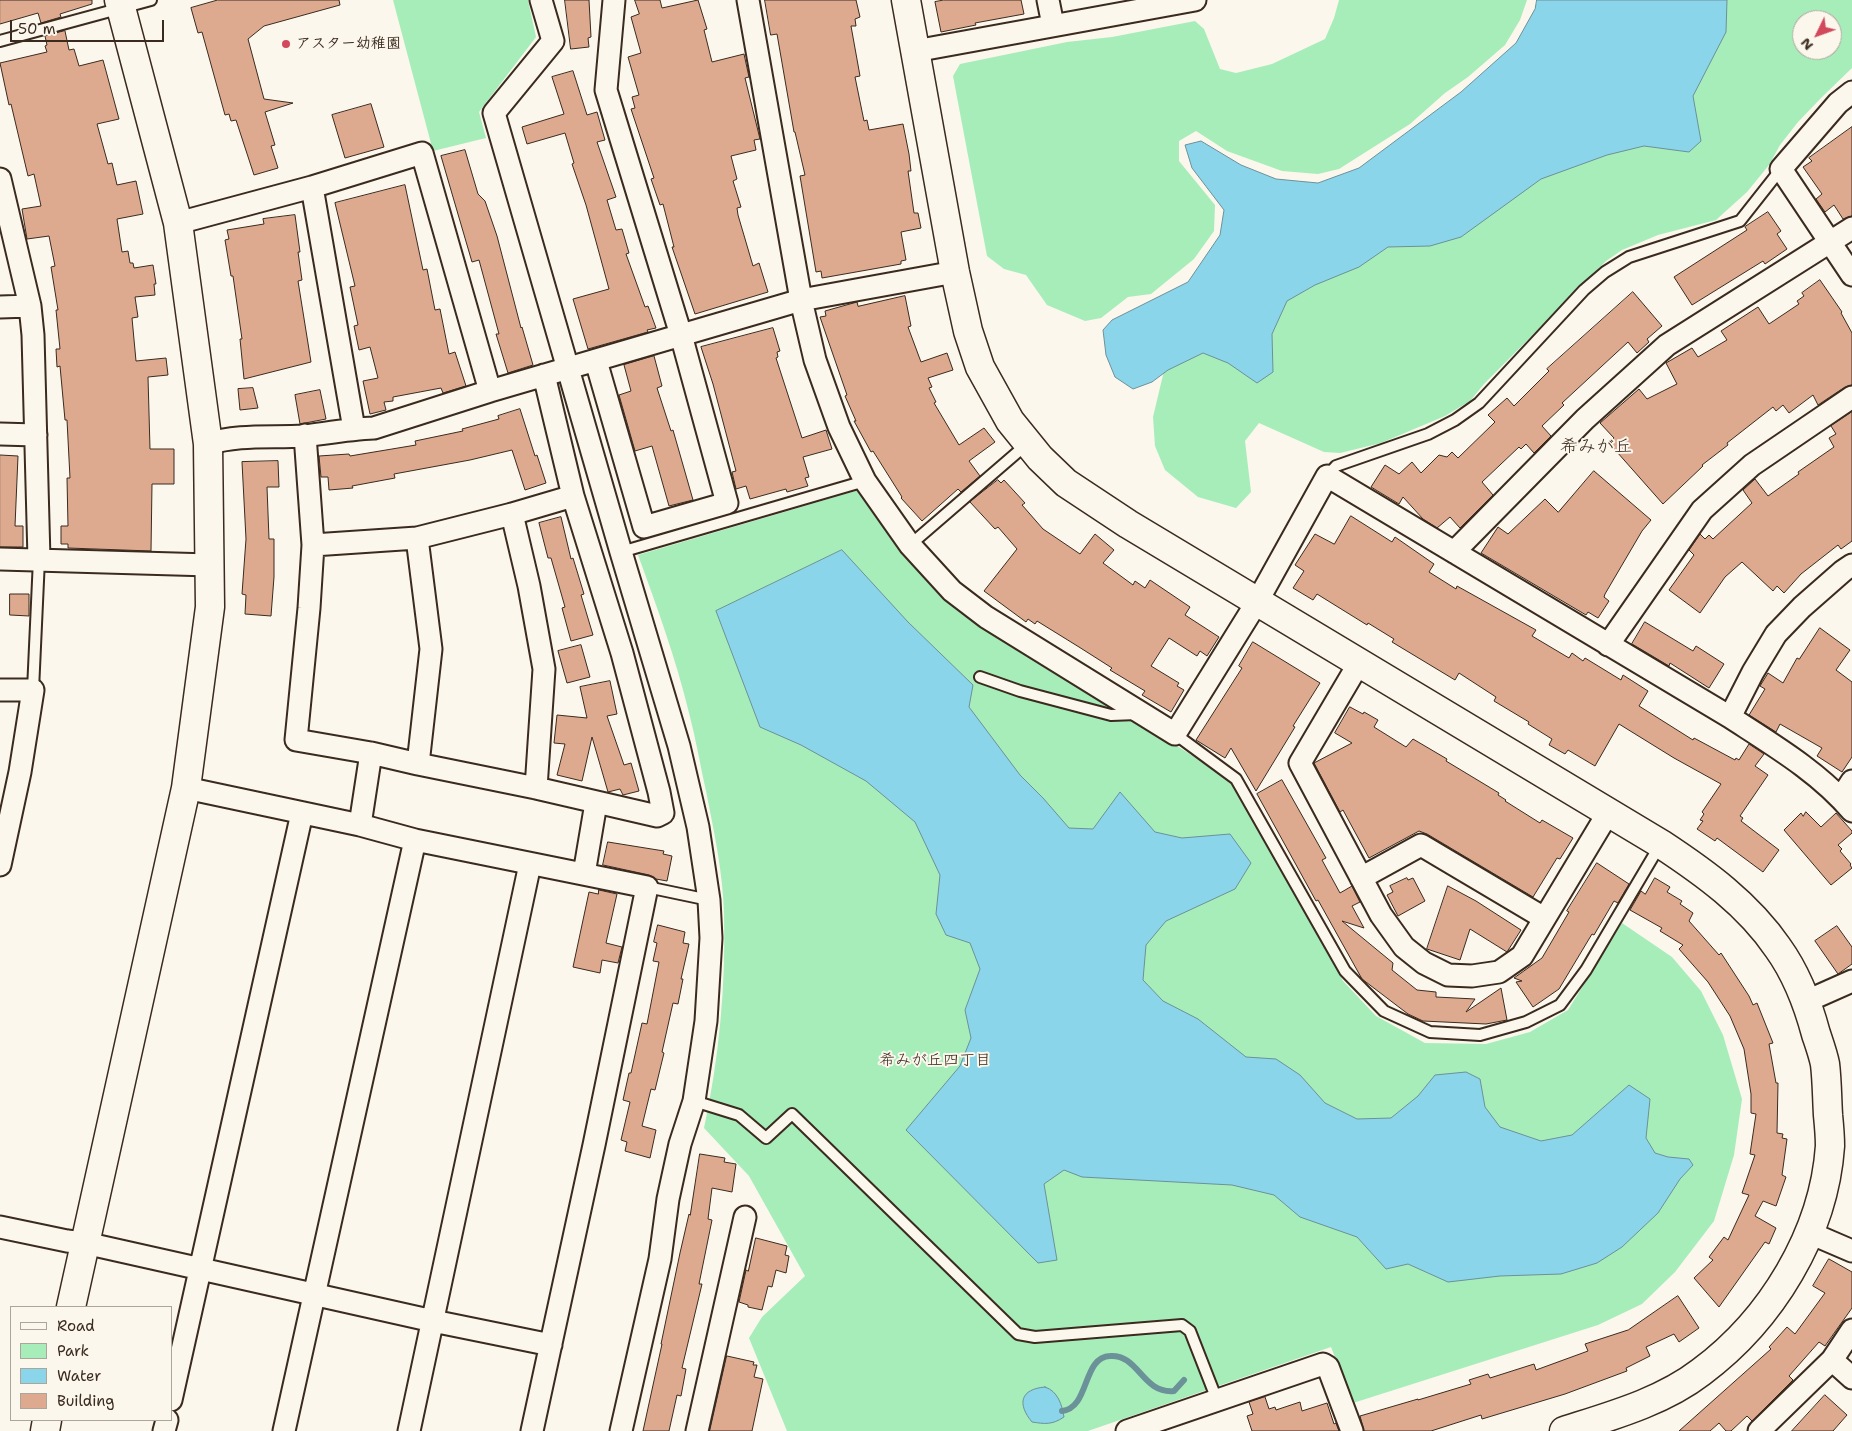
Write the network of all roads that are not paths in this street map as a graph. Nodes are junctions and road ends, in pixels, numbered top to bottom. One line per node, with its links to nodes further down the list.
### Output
1 (151, 0): 8 (lane)
2 (542, 0): 26 (street)
3 (614, 0): 24 (street)
4 (748, 0): 21 (street)
5 (906, 0): 11 (street)
6 (1048, 0): 9 (street)
7 (1196, 0): 9 (street)
8 (120, 4): 10 (lane); 16 (street)
9 (1053, 25): 11 (street)
10 (0, 41)
11 (916, 51): 19 (street)
12 (1852, 92): 13 (street)
13 (1781, 169): 18 (street); 36 (lane)
14 (0, 179): 22 (street)
15 (312, 186): 16 (street); 28 (street); 30 (street)
16 (178, 223): 35 (street)
17 (1852, 228): 18 (street)
18 (1830, 242): 20 (street); 44 (street)
19 (955, 272): 21 (street); 34 (street)
20 (1852, 276)
21 (801, 300): 24 (street); 37 (street)
22 (30, 306): 23 (street); 32 (street)
23 (0, 307)
24 (681, 335): 25 (street); 25 (street)
25 (596, 361): 26 (street)
26 (567, 369): 27 (street); 43 (street)
27 (544, 376): 28 (street); 38 (street)
28 (490, 391): 30 (street)
29 (1852, 397): 50 (street)
30 (354, 428): 33 (street)
31 (0, 434): 32 (street)
32 (36, 435): 46 (street)
33 (305, 436): 35 (street); 41 (street)
34 (1028, 443): 42 (lane); 49 (street)
35 (208, 444): 47 (street)
36 (1327, 476): 44 (street); 49 (street)
37 (865, 481): 42 (street); 43 (lane)
38 (573, 496): 39 (street); 63 (street)
39 (512, 514): 40 (street); 61 (street)
40 (417, 538): 41 (street); 59 (street)
41 (313, 545): 58 (street)
42 (910, 545): 55 (street)
43 (621, 552): 74 (street)
44 (1454, 552): 50 (street)
45 (0, 559): 46 (street)
46 (39, 559): 47 (street); 54 (lane)
47 (210, 565): 60 (street)
48 (1852, 565): 56 (street)
49 (1257, 602): 51 (street); 57 (street)
50 (1608, 645): 56 (street)
51 (1359, 663): 65 (street); 72 (street)
52 (980, 677): 55 (lane)
53 (0, 690): 54 (street)
54 (33, 690): 69 (street)
55 (1143, 714): 57 (street)
56 (1730, 718): 62 (street)
57 (1175, 734): 68 (lane)
58 (371, 753): 59 (street); 66 (street)
59 (418, 764): 61 (street)
60 (186, 788): 64 (street); 82 (street)
61 (536, 788): 63 (street)
62 (1848, 797)
63 (596, 804): 71 (street)
64 (302, 813): 66 (street); 84 (street)
65 (1608, 813): 68 (street); 75 (street)
66 (360, 825): 67 (street)
67 (415, 840): 70 (street); 85 (street)
68 (1660, 844): 77 (street)
69 (1, 855)
70 (530, 864): 71 (street); 87 (street)
71 (584, 874): 73 (street)
72 (1361, 878): 75 (street); 75 (street)
73 (647, 887): 74 (lane); 89 (street)
74 (709, 900): 78 (street)
75 (1544, 918)
76 (1852, 981): 77 (street)
77 (1807, 1002): 81 (street)
78 (694, 1101): 93 (lane); 98 (street)
79 (745, 1217): 99 (street)
80 (0, 1227): 82 (street)
81 (1810, 1233): 83 (street); 94 (street)
82 (84, 1243): 84 (street); 86 (street)
83 (1852, 1251)
84 (199, 1270): 85 (street); 92 (street)
85 (315, 1294): 87 (street); 95 (street)
86 (71, 1306)
87 (433, 1321): 89 (street); 96 (street)
88 (1852, 1330): 90 (street)
89 (551, 1345): 97 (street)
90 (1832, 1360): 91 (street); 103 (street)
91 (1852, 1378)
92 (172, 1395)
93 (1217, 1400): 100 (street); 101 (street)
94 (1604, 1425): 102 (street)
95 (284, 1431)
96 (409, 1431)
97 (532, 1431)
98 (621, 1431)
99 (697, 1431)
100 (1127, 1431)
101 (1352, 1431)
102 (1564, 1431)
103 (1759, 1431)

